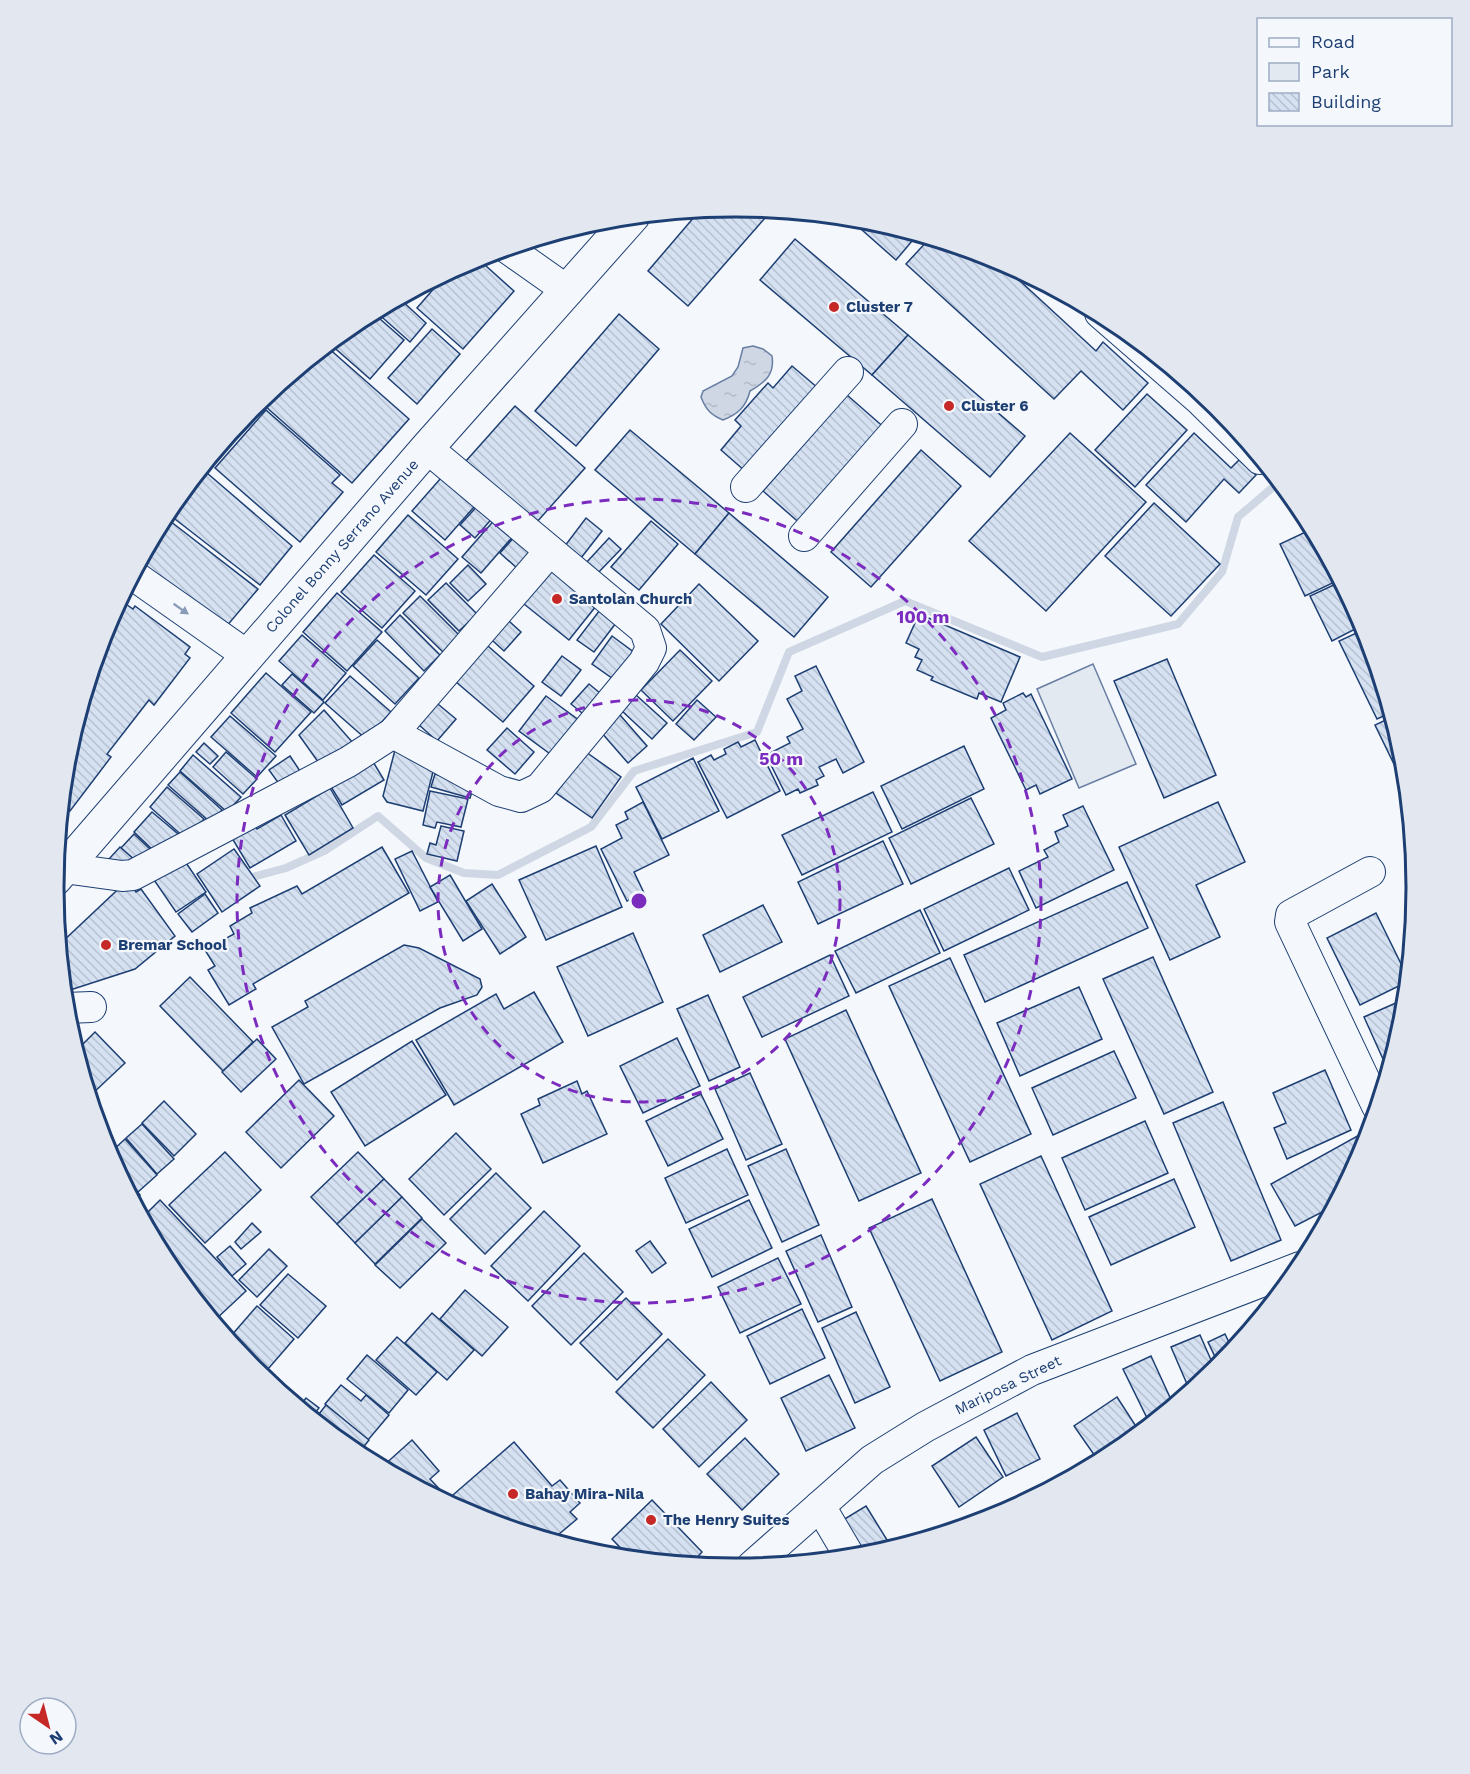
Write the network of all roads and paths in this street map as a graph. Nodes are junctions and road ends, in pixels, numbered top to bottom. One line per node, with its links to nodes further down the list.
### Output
1 (625, 226): 3 (main road, Colonel Bonny Serrano Avenue)
2 (515, 254): 3 (street)
3 (568, 291): 6 (main road, Colonel Bonny Serrano Avenue)
4 (848, 372): 7 (street)
5 (902, 424): 8 (street)
6 (427, 448): 9 (street); 11 (main road, Colonel Bonny Serrano Avenue)
7 (746, 487)
8 (804, 536)
9 (549, 552): 12 (street); 12 (street)
10 (139, 580): 11 (street, one-way to 11)
11 (248, 656): 13 (main road, Colonel Bonny Serrano Avenue)
12 (393, 733): 14 (street)
13 (65, 862)
14 (65, 871)
15 (1370, 872): 16 (street)
16 (1372, 1096)
17 (1283, 1274): 18 (street, Mariposa Street)
18 (820, 1506): 19 (street); 20 (street, Mariposa Street)
19 (845, 1548)
20 (764, 1557)

